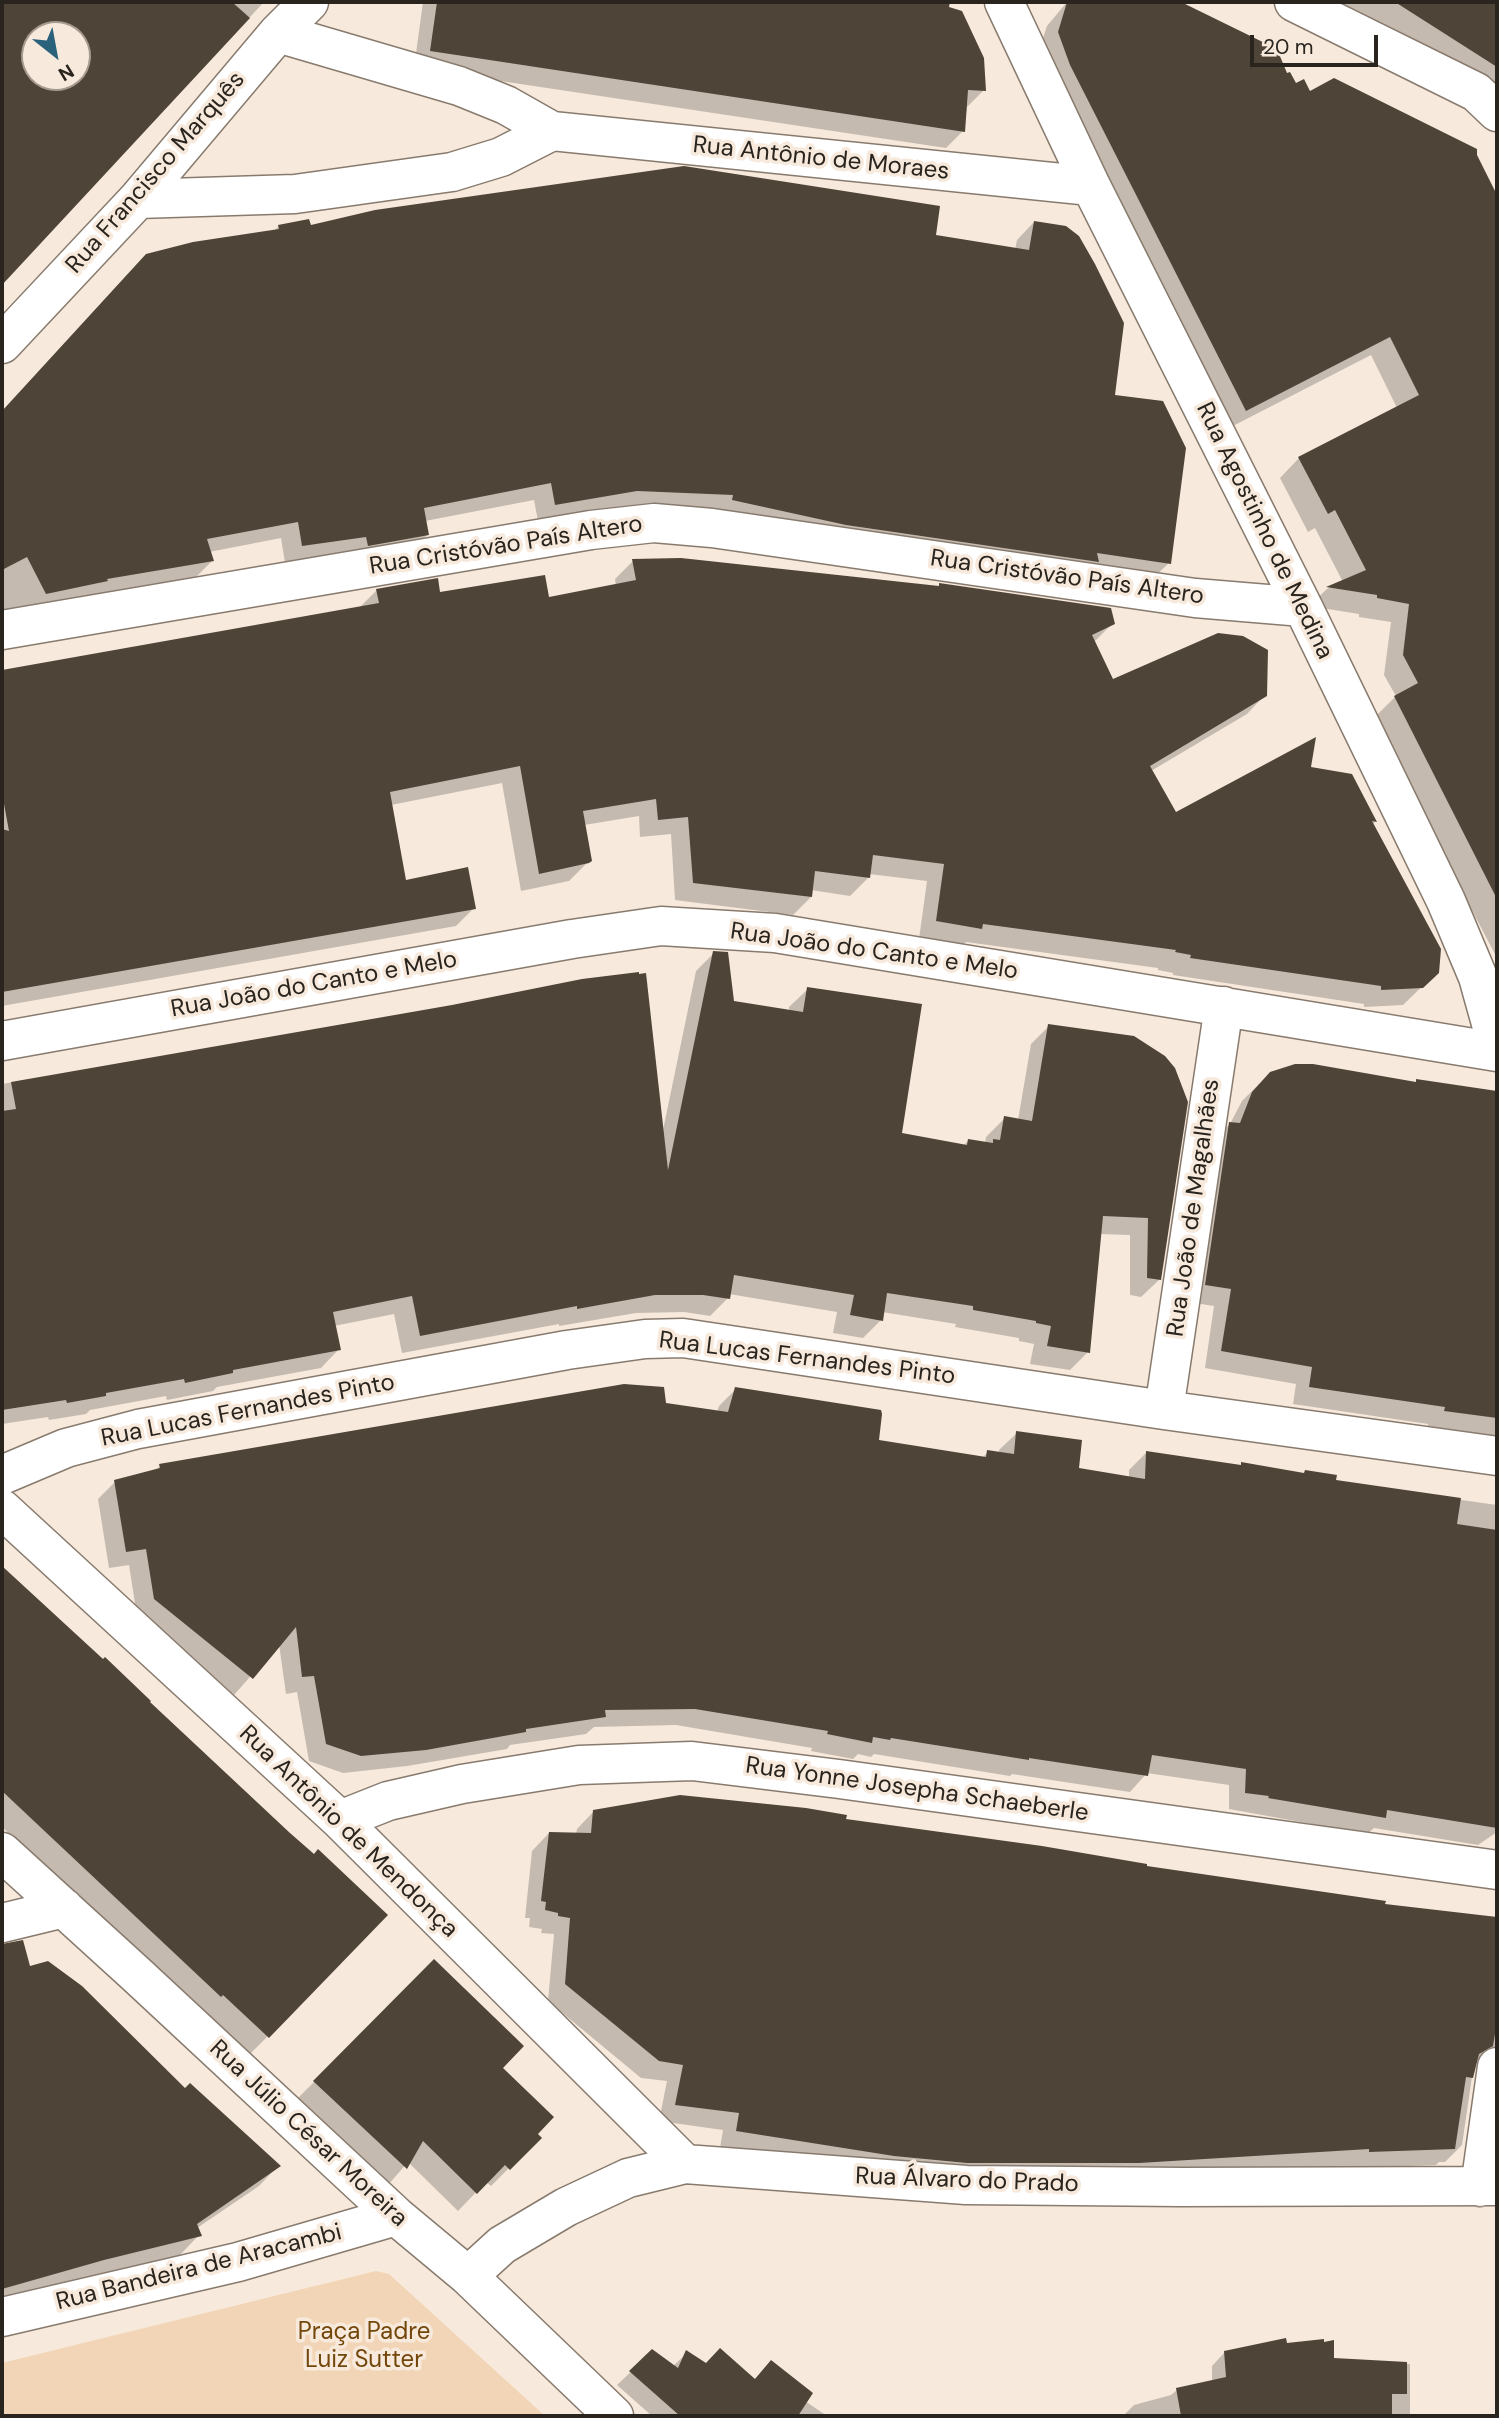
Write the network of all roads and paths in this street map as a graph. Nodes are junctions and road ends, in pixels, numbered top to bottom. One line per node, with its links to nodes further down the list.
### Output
1 (309, 2): 4 (street, Rua Francisco Marquês)
2 (1294, 2): 5 (street)
3 (1015, 9): 7 (street, Rua Agostinho de Medina)
4 (278, 33): 6 (street, Rua Antônio de Moraes); 8 (street, Rua Francisco Marquês)
5 (1497, 112)
6 (552, 131): 7 (street, Rua Antônio de Moraes); 8 (street)
7 (1091, 186): 10 (street, Rua Agostinho de Medina)
8 (138, 199): 9 (street, Rua Francisco Marquês)
9 (2, 344)
10 (1303, 607): 11 (street, Rua Cristóvão País Altero); 14 (street, Rua Agostinho de Medina)
11 (2, 630)
12 (1224, 1006): 13 (street, Rua João do Canto e Melo); 15 (street, Rua João do Canto e Melo); 16 (street, Rua João de Magalhães)
13 (2, 1041)
14 (1497, 1045)
15 (1497, 1052)
16 (1164, 1410): 17 (street, Rua Lucas Fernandes Pinto); 18 (street, Rua Lucas Fernandes Pinto)
17 (1497, 1456)
18 (2, 1475)
19 (2, 1509): 20 (street, Rua Antônio de Mendonça)
20 (340, 1820): 22 (street, Rua Yonne Josepha Schaeberle); 26 (street, Rua Antônio de Mendonça)
21 (2, 1852): 23 (street, Rua Júlio César Moreira)
22 (1497, 1870)
23 (64, 1908): 24 (street); 28 (street, Rua Júlio César Moreira)
24 (2, 1923)
25 (1497, 2067): 27 (street)
26 (685, 2164): 27 (street, Rua Álvaro do Prado); 29 (street, Rua Álvaro do Prado)
27 (1488, 2186)
28 (396, 2216): 29 (street, Rua Júlio César Moreira); 30 (street, Rua Bandeira de Aracambi)
29 (468, 2276): 31 (street, Rua Júlio César Moreira)
30 (2, 2317)
31 (614, 2416)

